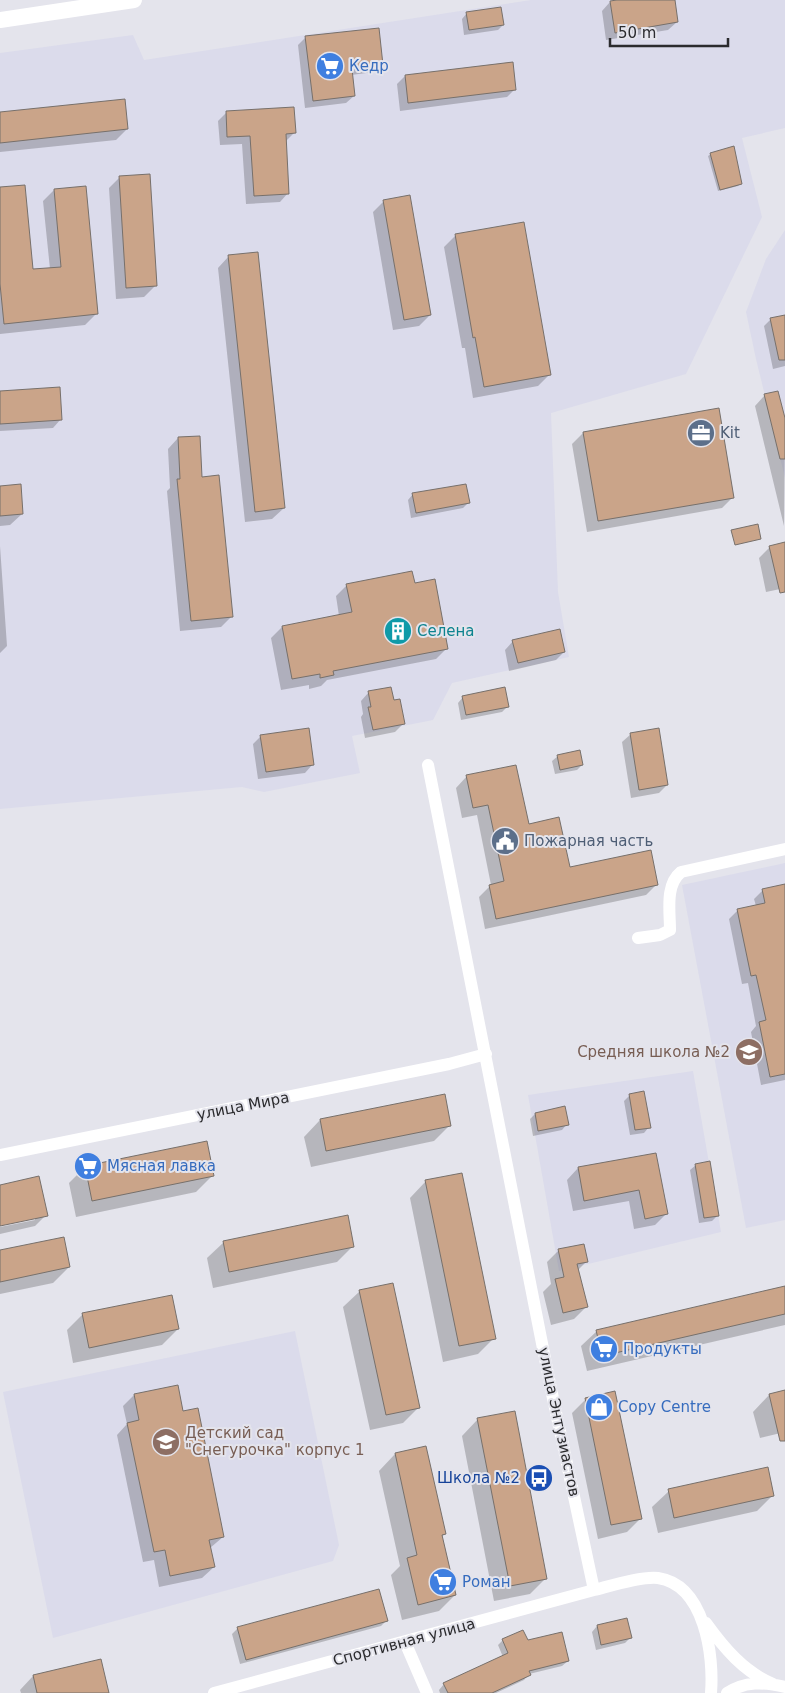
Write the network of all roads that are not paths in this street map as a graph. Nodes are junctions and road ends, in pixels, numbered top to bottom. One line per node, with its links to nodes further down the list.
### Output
1 (134, 0): 2 (street)
2 (0, 20)
3 (428, 765): 6 (street, улица Энтузиастов)
4 (785, 849): 5 (street)
5 (638, 938)
6 (486, 1054): 7 (street, улица Мира); 8 (street, улица Энтузиастов)
7 (0, 1155)
8 (594, 1590): 9 (street); 10 (street, Спортивная улица)
9 (700, 1615): 11 (street); 14 (street)
10 (405, 1642): 12 (street, Спортивная улица); 13 (street)
11 (779, 1686): 15 (street)
12 (214, 1693)
13 (427, 1693)
14 (711, 1693)
15 (727, 1693)

